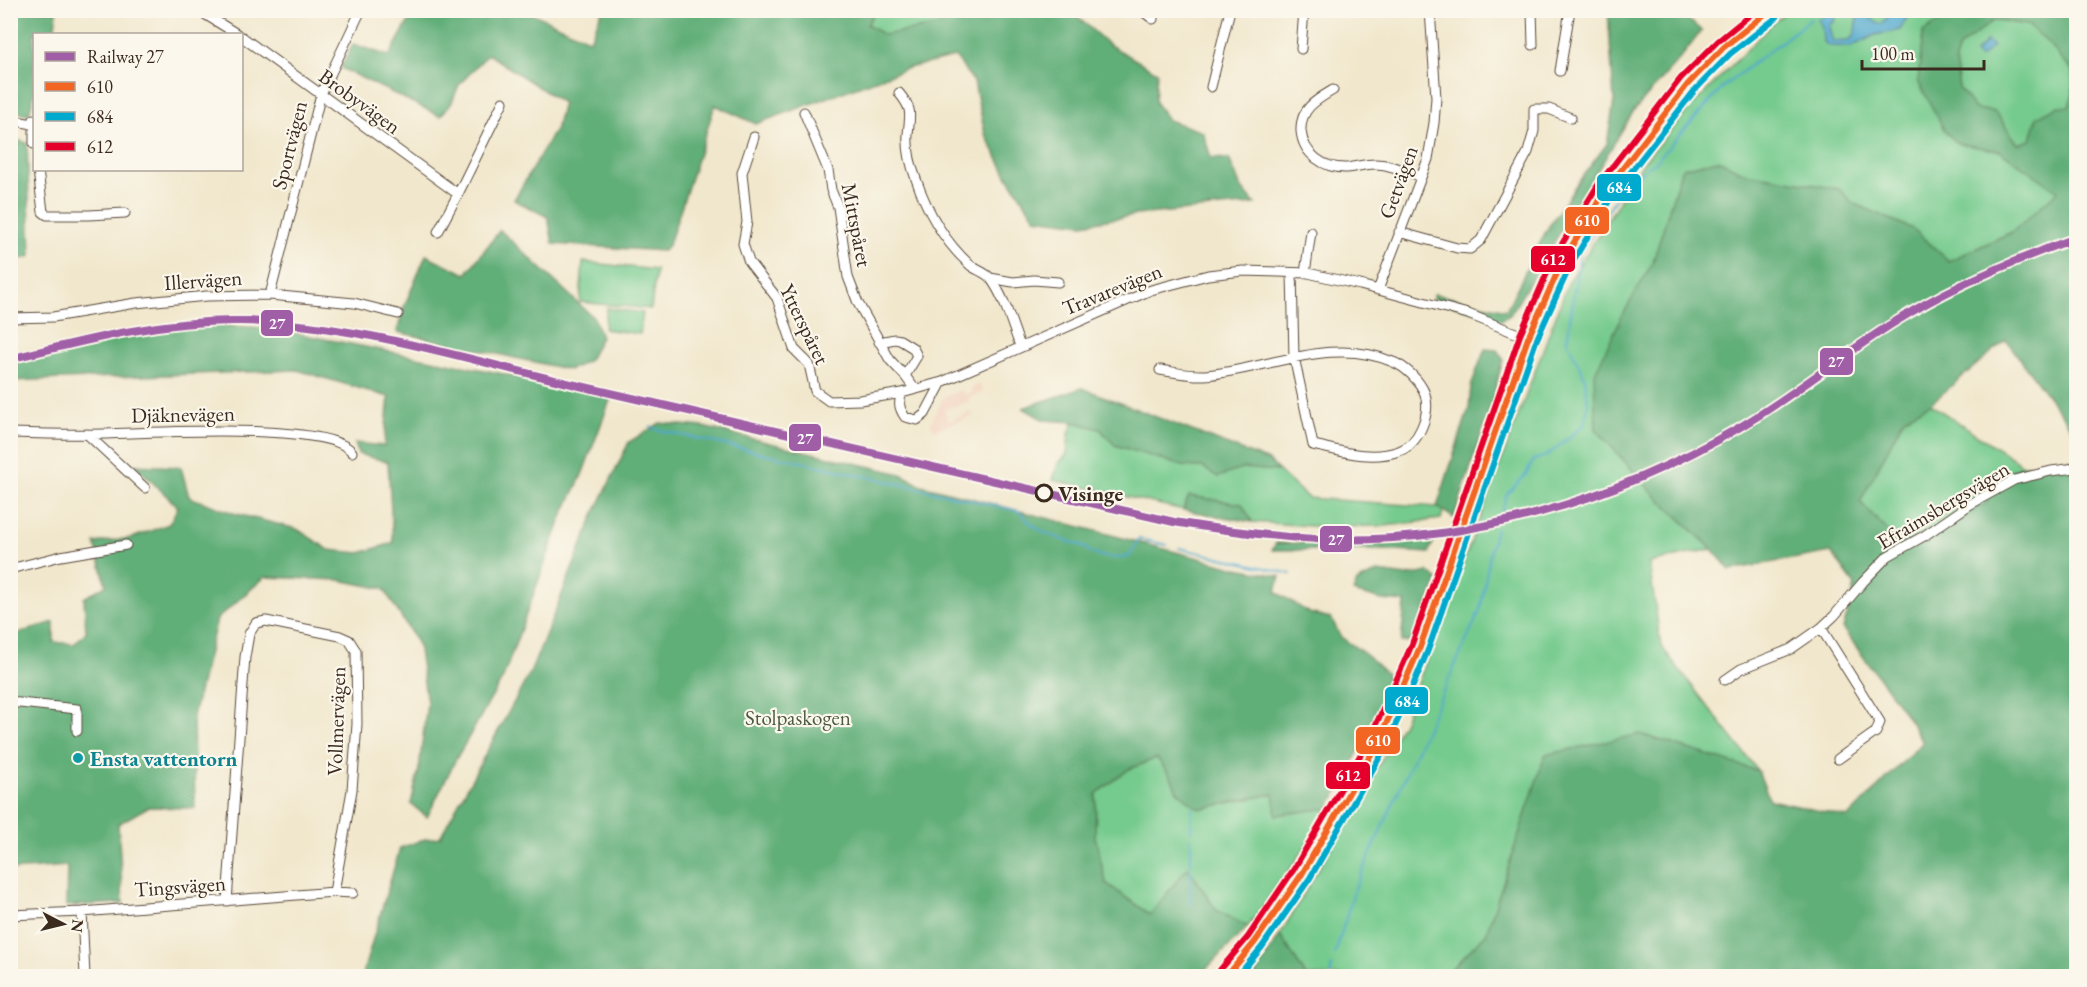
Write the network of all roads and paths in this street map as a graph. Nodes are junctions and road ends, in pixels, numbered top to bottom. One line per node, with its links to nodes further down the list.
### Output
1 (198, 10): 11 (street)
2 (361, 10): 19 (street, Sportvägen)
3 (1141, 10): 10 (street)
4 (1230, 10): 16 (street)
5 (1304, 10): 14 (street)
6 (1430, 10): 27 (street, Getvägen)
7 (1532, 10): 13 (street)
8 (1570, 10): 15 (street)
9 (1771, 10): 43 (main road)
10 (1153, 19)
11 (235, 33)
12 (243, 39): 19 (street, Brobyvägen)
13 (1533, 45)
14 (1301, 49)
15 (1560, 71)
16 (1211, 87)
17 (1332, 90): 27 (street)
18 (899, 93): 35 (street)
19 (321, 94): 28 (street, Brobyvägen); 39 (street, Sportvägen)
20 (503, 102): 28 (street)
21 (804, 112): 44 (street, Mittspåret)
22 (1570, 118): 32 (street)
23 (10, 120): 24 (street)
24 (33, 131)
25 (754, 137): 51 (street, Ytterspåret)
26 (38, 171): 29 (street)
27 (1420, 176): 32 (street, Getvägen)
28 (458, 194): 30 (street)
29 (125, 213)
30 (438, 232)
31 (1311, 232): 34 (street)
32 (1399, 232): 38 (street, Getvägen)
33 (1292, 273): 34 (street, Travarevägen); 45 (street, Travarevägen); 46 (street)
34 (1305, 273): 38 (street, Travarevägen)
35 (990, 278): 36 (street); 40 (street)
36 (1017, 282): 37 (street); 40 (street)
37 (1058, 282)
38 (1378, 290): 43 (street, Travarevägen)
39 (270, 295): 41 (street, Illervägen); 42 (street, Illervägen)
40 (1001, 297): 45 (street)
41 (398, 314)
42 (10, 318)
43 (1528, 338): 70 (main road)
44 (879, 342): 48 (street, Mittspåret); 48 (street)
45 (1020, 346): 49 (street, Travarevägen)
46 (1294, 357): 46 (street); 47 (street)
47 (1160, 370)
48 (905, 376): 50 (street, Mittspåret)
49 (942, 382): 50 (street, Travarevägen); 52 (street)
50 (914, 388): 52 (street, Travarevägen)
51 (815, 391): 52 (street, Travarevägen)
52 (902, 393)
53 (10, 433): 54 (street, Djäknevägen)
54 (87, 434): 55 (street, Djäknevägen); 57 (street)
55 (352, 452)
56 (2076, 468): 60 (street, Efraimsbergsvägen)
57 (145, 488)
58 (126, 544): 59 (street)
59 (10, 569)
60 (1821, 628): 61 (street, Efraimsbergsvägen); 64 (street)
61 (1725, 680)
62 (10, 702): 63 (street)
63 (77, 731)
64 (1838, 759)
65 (334, 892): 66 (street, Tingsvägen); 67 (street, Tingsvägen); 67 (street, Vollmervägen)
66 (353, 893)
67 (227, 901): 68 (street, Tingsvägen)
68 (82, 912): 69 (street, Tingsvägen); 71 (street)
69 (10, 915)
70 (1255, 942): 72 (main road); 73 (main road)
71 (84, 976)
72 (1227, 976)
73 (1233, 976)

